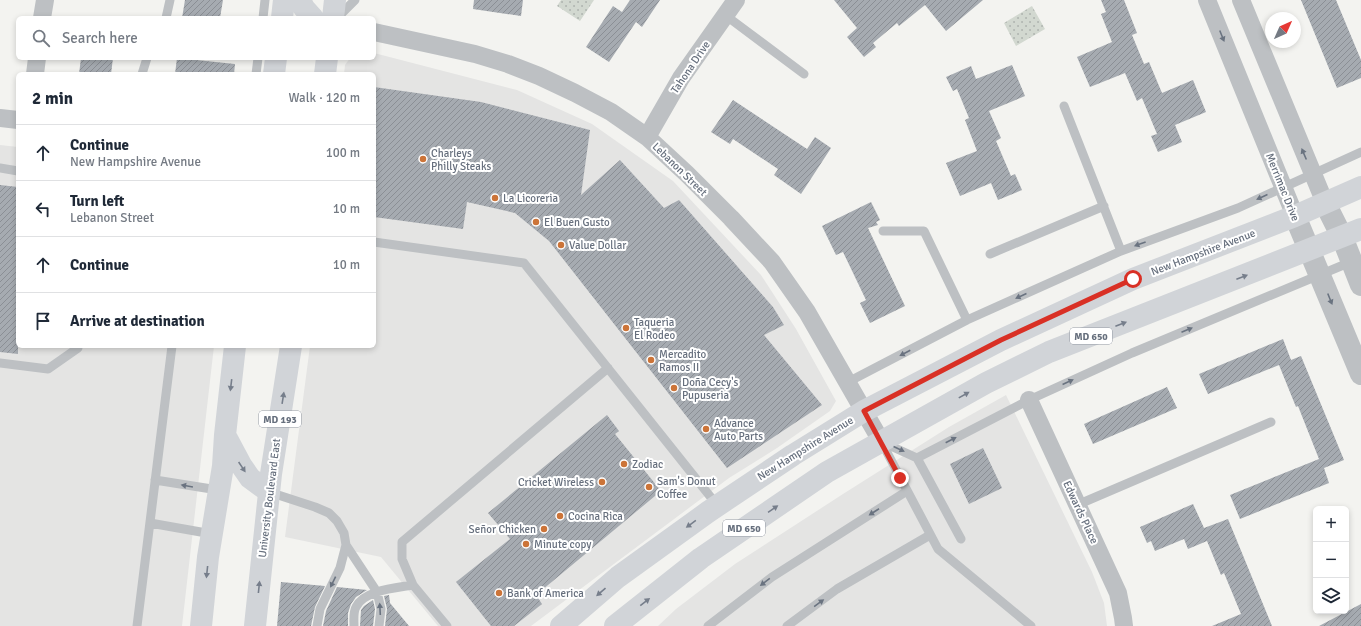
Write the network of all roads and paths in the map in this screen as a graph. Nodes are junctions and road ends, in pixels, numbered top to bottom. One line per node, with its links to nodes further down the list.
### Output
1 (45, 0): 12 (street)
2 (170, 0): 13 (lane)
3 (265, 0): 14 (lane)
4 (284, 0): 15 (main road)
5 (300, 0): 16 (main road)
6 (335, 0): 17 (main road)
7 (355, 0): 18 (lane)
8 (736, 0): 11 (street, Tahona Drive)
9 (1207, 0): 40 (street, Merrimac Drive, one-way to 40)
10 (1241, 0): 38 (street, one-way to 10)
11 (725, 15): 30 (lane); 34 (street, Tahona Drive)
12 (42, 16)
13 (166, 16)
14 (263, 16)
15 (282, 16)
16 (311, 16)
17 (333, 16)
18 (339, 16)
19 (376, 32): 34 (street, Lebanon Street)
20 (37, 60): 25 (street)
21 (146, 60): 26 (lane)
22 (258, 60): 27 (lane)
23 (276, 60): 28 (main road)
24 (327, 60): 29 (main road)
25 (35, 72)
26 (143, 72)
27 (256, 72)
28 (274, 72)
29 (325, 72)
30 (804, 74)
31 (1064, 106): 42 (lane)
32 (0, 118): 33 (street)
33 (16, 120)
34 (647, 137): 61 (street, Lebanon Street)
35 (1361, 152): 38 (lane)
36 (0, 168): 37 (lane)
37 (16, 171)
38 (1313, 173): 40 (lane); 41 (street)
39 (1361, 187): 41 (main road, New Hampshire Avenue / MD 650)
40 (1284, 188): 43 (street, Merrimac Drive); 47 (lane, one-way to 47)
41 (1325, 203): 43 (main road, New Hampshire Avenue / MD 650); 45 (street)
42 (1104, 206): 47 (lane); 49 (lane)
43 (1295, 216): 48 (street, Merrimac Drive); 63 (main road, New Hampshire Avenue / MD 650)
44 (883, 231): 53 (lane)
45 (1351, 233): 48 (main road, MD 650); 50 (street)
46 (376, 242): 59 (lane)
47 (1121, 250): 53 (lane, one-way to 53)
48 (1310, 250): 51 (street, Merrimac Drive); 66 (main road, MD 650, one-way to 48)
49 (990, 254)
50 (1356, 260): 51 (lane); 52 (street)
51 (1320, 274): 60 (street, Merrimac Drive, one-way to 60); 62 (lane, one-way to 51)
52 (1361, 285)
53 (967, 320): 61 (lane, one-way to 61)
54 (78, 348): 58 (lane)
55 (172, 348): 68 (lane)
56 (235, 348): 65 (main road, one-way to 65)
57 (291, 348): 71 (main road, University Boulevard East / MD 193, one-way to 57)
58 (0, 363)
59 (608, 368): 72 (lane); 79 (lane)
60 (1361, 374)
61 (848, 382): 63 (street, Lebanon Street)
62 (1029, 400): 67 (lane, one-way to 62); 73 (street, Edwards Place)
63 (864, 411): 66 (street, Lebanon Street); 72 (main road, New Hampshire Avenue / MD 650)
64 (1271, 422): 73 (lane)
65 (225, 435): 69 (main road); 71 (main road, one-way to 71)
66 (881, 441): 67 (lane, one-way to 67); 70 (lane); 89 (main road, MD 650, one-way to 66)
67 (917, 458): 77 (lane)
68 (155, 480): 69 (lane, one-way to 68); 74 (lane)
69 (218, 490): 75 (main road)
70 (907, 491): 76 (lane); 90 (lane, one-way to 90)
71 (269, 492): 78 (lane); 83 (main road, University Boulevard East / MD 193, one-way to 71)
72 (717, 505): 88 (main road, New Hampshire Avenue / MD 650, one-way to 88)
73 (1078, 505): 93 (street, Edwards Place)
74 (150, 523): 75 (lane); 81 (lane)
75 (212, 534): 82 (main road, one-way to 82)
76 (930, 535): 91 (lane, one-way to 76); 92 (lane)
77 (961, 539)
78 (346, 545): 80 (lane); 84 (lane, one-way to 84)
79 (413, 585): 80 (lane); 87 (lane)
80 (377, 592): 85 (lane); 86 (lane, one-way to 80)
81 (136, 626)
82 (201, 626)
83 (255, 626)
84 (317, 626)
85 (354, 626)
86 (379, 626)
87 (447, 626)
88 (561, 626)
89 (615, 626)
90 (708, 626)
91 (788, 626)
92 (1031, 626)
93 (1124, 626)

